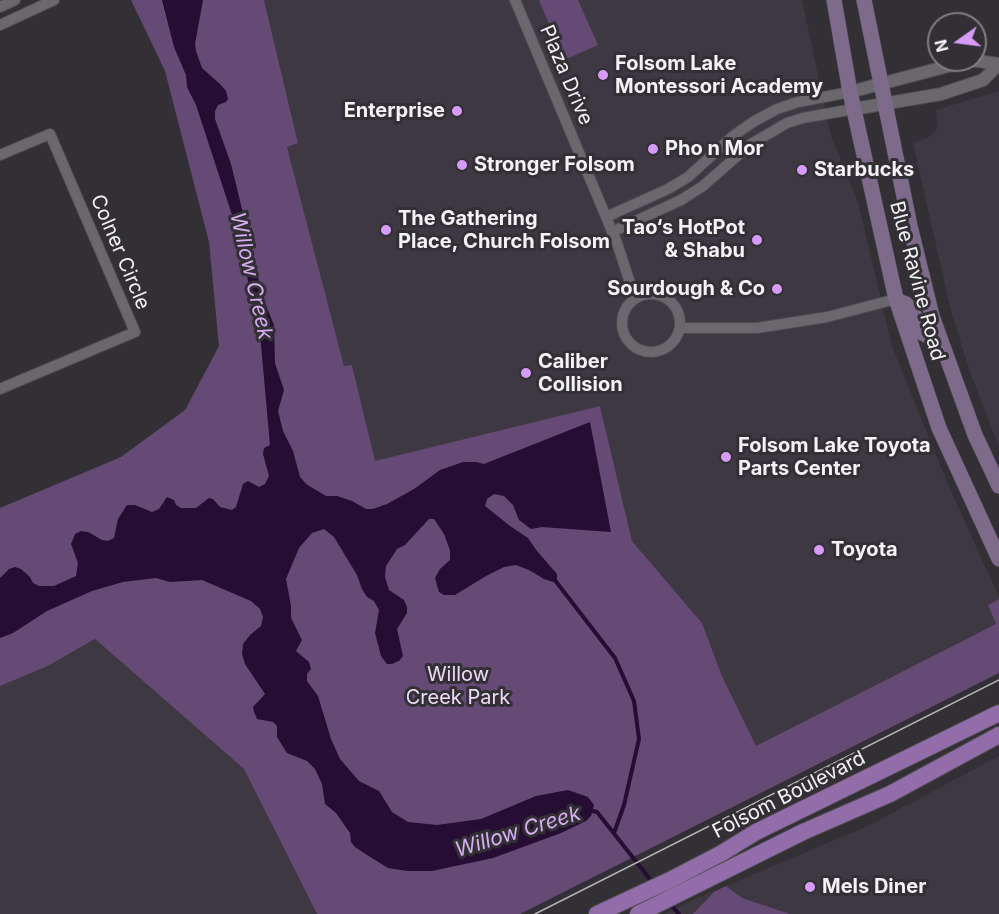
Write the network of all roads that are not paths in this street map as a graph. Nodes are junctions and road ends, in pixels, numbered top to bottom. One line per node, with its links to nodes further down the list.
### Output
1 (15, 0): 6 (street)
2 (54, 0): 7 (street)
3 (515, 0): 14 (street, Plaza Drive)
4 (834, 0): 10 (main road, Blue Ravine Road)
5 (864, 0): 9 (main road, Blue Ravine Road)
6 (0, 7)
7 (0, 26)
8 (999, 64): 9 (street); 11 (street)
9 (881, 85): 10 (street); 11 (main road, Blue Ravine Road)
10 (850, 92): 12 (main road, Blue Ravine Road); 14 (street)
11 (885, 105): 12 (street); 19 (main road, Blue Ravine Road)
12 (854, 109): 15 (street); 17 (main road, Blue Ravine Road)
13 (0, 155): 20 (street, Colner Circle)
14 (606, 217): 15 (street, Plaza Drive)
15 (612, 232): 16 (street, Plaza Drive)
16 (634, 298): 18 (street); 18 (street)
17 (896, 299): 18 (street); 19 (main road); 22 (main road, Blue Ravine Road)
18 (680, 328)
19 (941, 343): 21 (main road, Blue Ravine Road)
20 (0, 389)
21 (999, 486)
22 (999, 559)
23 (999, 713): 25 (main road, Folsom Boulevard)
24 (999, 735): 25 (main road, Folsom Boulevard)
25 (675, 887): 26 (main road, Folsom Boulevard)
26 (635, 909): 27 (main road, Folsom Boulevard)
27 (604, 913)

